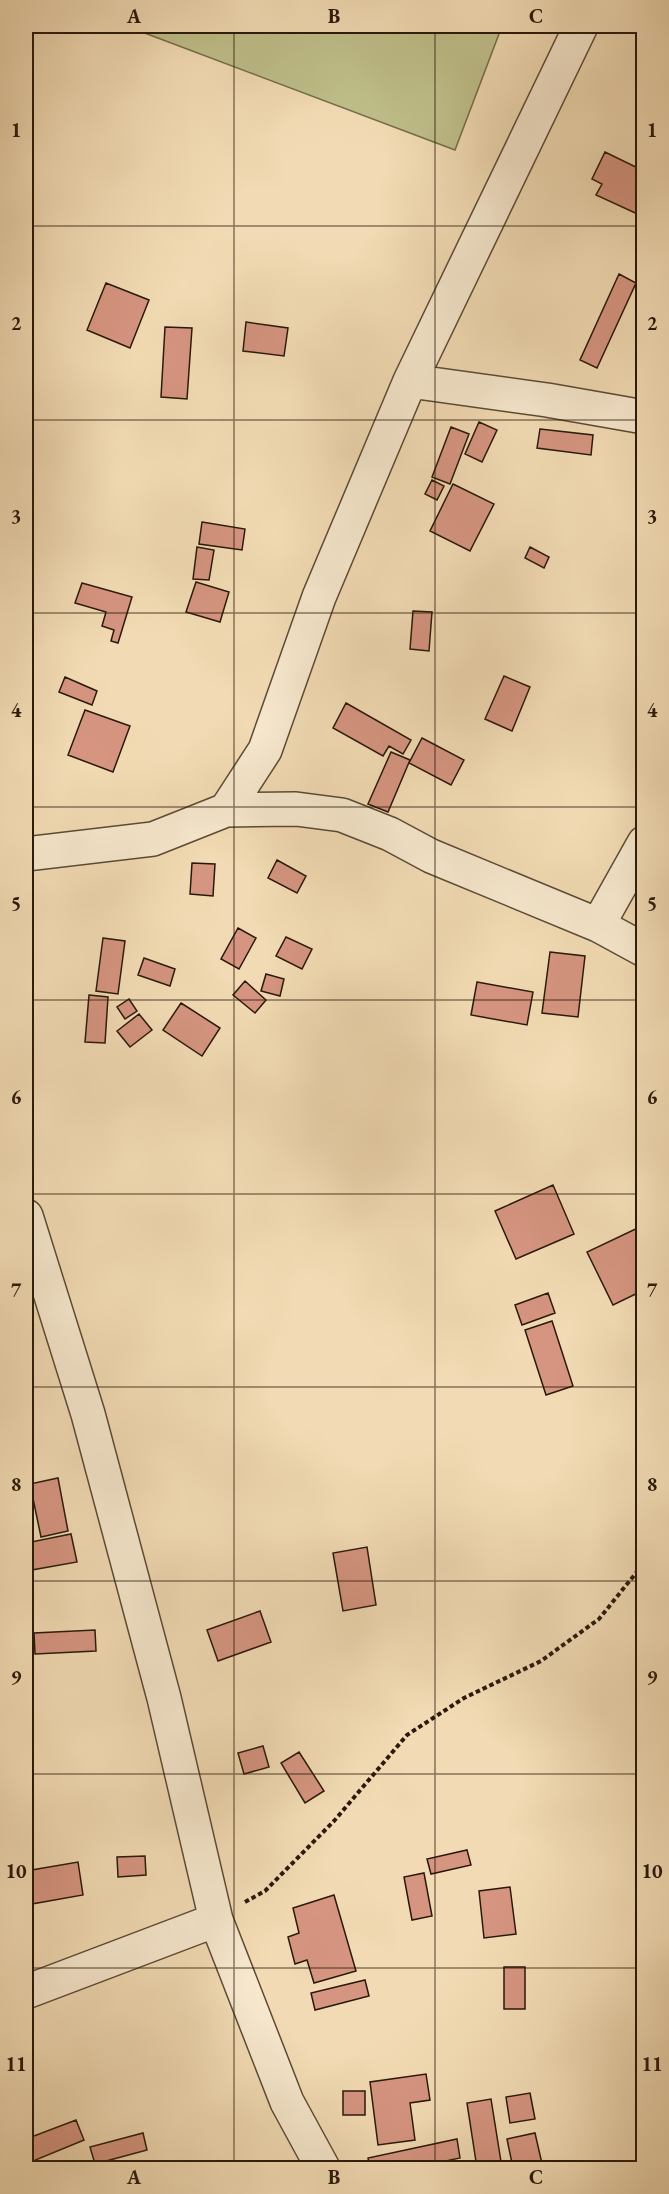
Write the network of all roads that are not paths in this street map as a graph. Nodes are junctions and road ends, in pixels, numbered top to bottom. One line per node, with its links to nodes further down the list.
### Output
1 (581, 26): 2 (street)
2 (411, 381): 3 (street); 4 (street)
3 (644, 417)
4 (226, 810): 6 (street); 7 (street)
5 (644, 843): 7 (street)
6 (26, 854)
7 (598, 925): 8 (street)
8 (644, 950)
9 (26, 1216): 10 (street)
10 (216, 1920): 11 (street); 12 (street)
11 (26, 1992)
12 (323, 2169)

